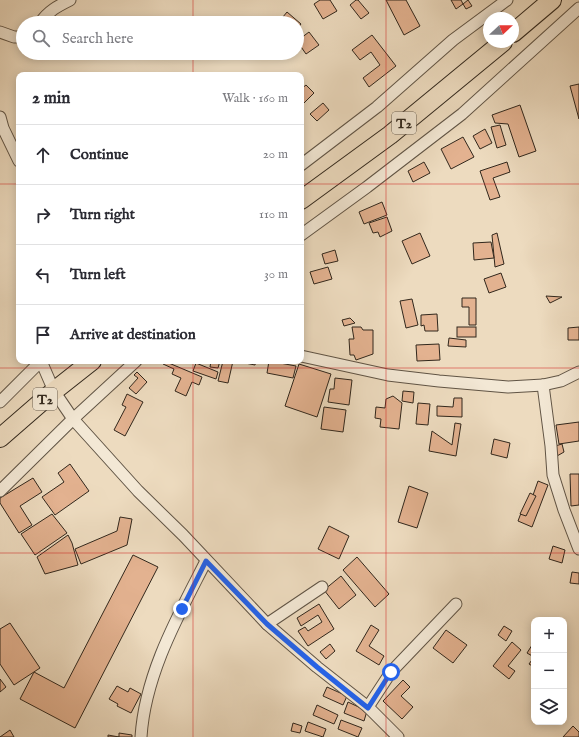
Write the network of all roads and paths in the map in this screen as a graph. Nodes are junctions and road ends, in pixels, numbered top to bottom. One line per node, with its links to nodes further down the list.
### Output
1 (70, 0): 5 (street)
2 (507, 0): 12 (street)
3 (552, 0): 6 (highway)
4 (579, 8): 14 (street)
5 (46, 16)
6 (519, 29)
7 (0, 32): 8 (street)
8 (16, 37)
9 (496, 48): 13 (highway, T2)
10 (0, 117): 11 (street)
11 (16, 155)
12 (304, 163)
13 (304, 198)
14 (304, 233)
15 (304, 357): 21 (street)
16 (38, 364): 23 (street)
17 (42, 364): 22 (street)
18 (88, 364): 22 (highway, T2)
19 (133, 364): 24 (street)
20 (579, 372): 21 (street)
21 (543, 385): 27 (street)
22 (54, 391): 24 (street); 25 (highway, T2)
23 (0, 402)
24 (73, 419): 26 (street); 28 (street)
25 (0, 438)
26 (0, 491)
27 (579, 549)
28 (206, 561): 31 (street); 33 (street)
29 (322, 587): 31 (street)
30 (456, 604): 32 (street)
31 (267, 624): 32 (street)
32 (368, 708): 34 (street)
33 (141, 737)
34 (398, 737)

